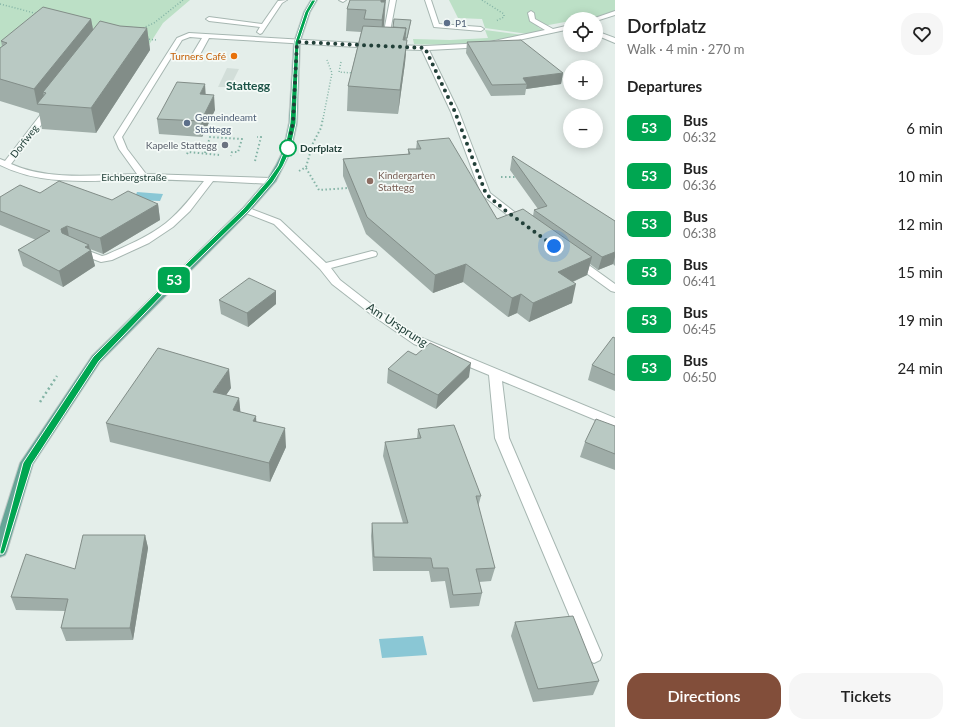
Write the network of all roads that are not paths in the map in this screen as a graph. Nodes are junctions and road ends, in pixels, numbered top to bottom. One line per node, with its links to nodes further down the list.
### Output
1 (284, 0): 9 (street)
2 (314, 0): 17 (main road)
3 (393, 0): 18 (street)
4 (428, 0): 10 (street)
5 (615, 13): 7 (street)
6 (531, 17): 12 (street)
7 (603, 17)
8 (209, 19): 9 (street)
9 (264, 26): 15 (street)
10 (481, 28)
11 (563, 29): 12 (street)
12 (552, 31): 19 (street)
13 (207, 36): 15 (street); 20 (street); 23 (street)
14 (603, 36): 16 (street)
15 (256, 39): 17 (street)
16 (615, 41)
17 (297, 42): 18 (street); 25 (main road)
18 (384, 46): 19 (street)
19 (425, 48): 27 (street)
20 (194, 58)
21 (54, 102): 22 (street, Dorfweg)
22 (2, 166): 23 (street, Eichbergstraße)
23 (143, 177): 24 (street, Eichbergstraße)
24 (210, 178): 25 (street, Eichbergstraße); 28 (street)
25 (271, 181): 26 (main road)
26 (246, 210): 31 (street, Am Ursprung); 35 (main road)
27 (532, 229)
28 (70, 246)
29 (564, 252): 32 (street)
30 (372, 254): 31 (street)
31 (324, 267): 33 (street, Am Ursprung)
32 (615, 289)
33 (495, 374): 34 (street, Am Ursprung); 36 (street)
34 (615, 423)
35 (0, 551)
36 (594, 655)

